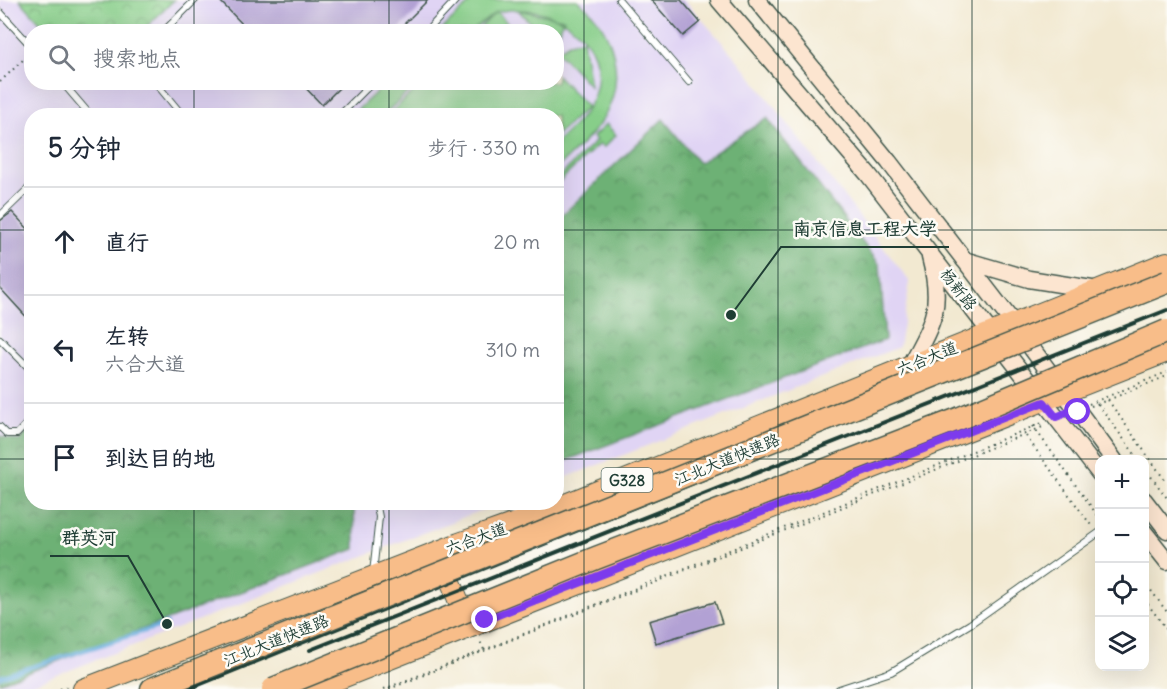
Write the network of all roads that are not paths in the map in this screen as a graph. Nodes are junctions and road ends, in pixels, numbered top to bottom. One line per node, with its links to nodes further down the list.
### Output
1 (195, 0): 7 (lane)
2 (456, 0): 8 (lane)
3 (619, 0): 10 (lane)
4 (719, 0): 19 (main road, 杨新路)
5 (757, 0): 20 (main road, 杨新路)
6 (0, 12): 9 (lane)
7 (171, 24)
8 (434, 24)
9 (24, 38)
10 (689, 82)
11 (69, 90): 14 (lane)
12 (162, 90): 15 (lane)
13 (365, 90): 16 (lane)
14 (84, 108)
15 (176, 108)
16 (347, 108)
17 (24, 193): 18 (lane)
18 (0, 216)
19 (928, 250): 26 (main road, 杨新路); 30 (main road)
20 (964, 260): 23 (main road); 24 (main road, 杨新路)
21 (1167, 262): 23 (main road, 六合大道 / G328)
22 (1167, 282): 51 (highway, 江北大道快速路 / G328, bridge)
23 (1098, 290): 24 (main road, 六合大道 / G328)
24 (1013, 323): 26 (main road, 六合大道 / G328); 31 (main road, 杨新路)
25 (1167, 331): 52 (highway, bridge)
26 (992, 332): 30 (main road, 六合大道 / G328); 32 (main road, 杨新路)
27 (0, 339): 29 (lane)
28 (1167, 352): 31 (main road)
29 (24, 363)
30 (910, 365): 37 (main road, 六合大道 / G328)
31 (1064, 393): 32 (main road); 35 (main road, 杨新路)
32 (1050, 410): 36 (main road, 杨新路); 49 (main road)
33 (0, 427): 34 (lane)
34 (24, 427)
35 (1111, 455)
36 (1095, 468)
37 (564, 505)
38 (1149, 507): 43 (main road)
39 (378, 510): 48 (lane)
40 (509, 510): 42 (lane)
41 (550, 510): 42 (main road, 六合大道 / G328)
42 (543, 513): 46 (main road, 六合大道 / G328)
43 (1167, 530)
44 (1095, 535): 54 (lane)
45 (1149, 538): 47 (main road)
46 (422, 558): 48 (main road, 六合大道 / G328); 49 (main road)
47 (1167, 561)
48 (373, 577): 50 (main road, 六合大道 / G328)
49 (452, 633): 53 (main road)
50 (83, 689)
51 (152, 689)
52 (273, 689)
53 (314, 689)
54 (839, 689)

